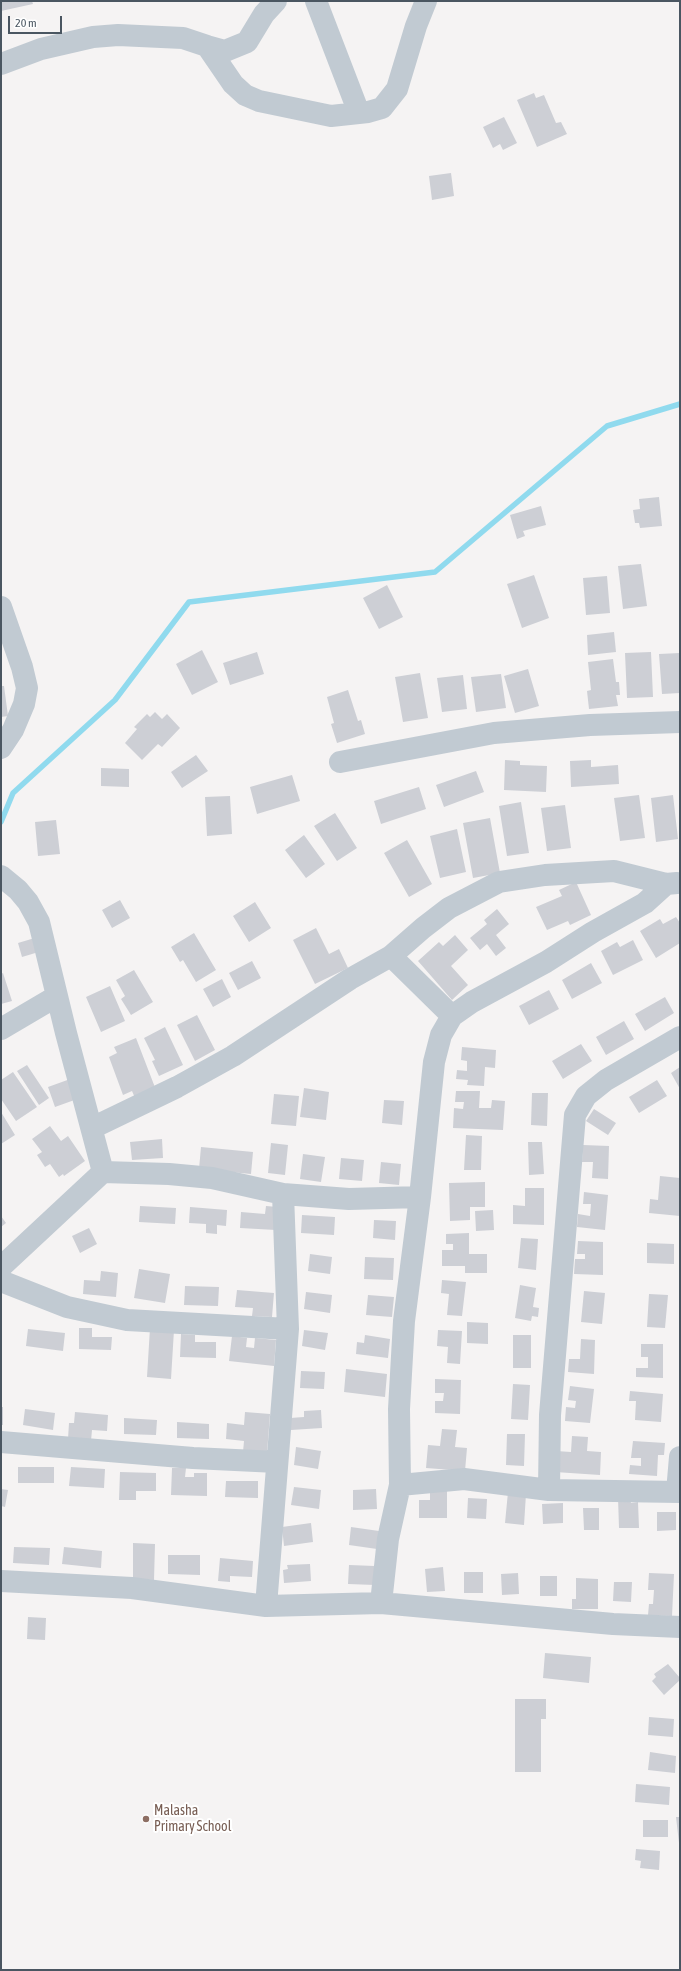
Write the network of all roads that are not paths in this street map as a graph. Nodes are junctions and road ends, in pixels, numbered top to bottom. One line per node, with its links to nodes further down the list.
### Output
1 (276, 1): 4 (street)
2 (316, 1): 6 (street)
3 (426, 1): 6 (street)
4 (207, 46): 5 (street); 6 (street)
5 (1, 64)
6 (359, 114)
7 (1, 607): 9 (street)
8 (680, 722): 10 (street)
9 (1, 748)
10 (340, 762)
11 (1, 876): 14 (street)
12 (673, 883): 13 (street); 15 (street)
13 (391, 956): 15 (street); 18 (street)
14 (57, 996): 16 (street); 18 (street)
15 (452, 1016): 21 (street)
16 (1, 1028)
17 (680, 1037): 29 (street)
18 (92, 1128): 19 (street)
19 (103, 1172): 20 (street); 22 (street)
20 (283, 1194): 21 (street); 24 (street)
21 (420, 1197): 28 (street)
22 (1, 1267)
23 (1, 1281): 24 (street)
24 (288, 1329): 27 (street)
25 (1, 1442): 27 (street)
26 (680, 1457): 30 (street)
27 (277, 1462): 33 (street)
28 (400, 1485): 29 (street); 32 (street)
29 (549, 1490): 30 (street)
30 (678, 1492)
31 (1, 1581): 33 (street)
32 (381, 1603): 33 (street); 34 (street)
33 (266, 1606)
34 (680, 1627)

